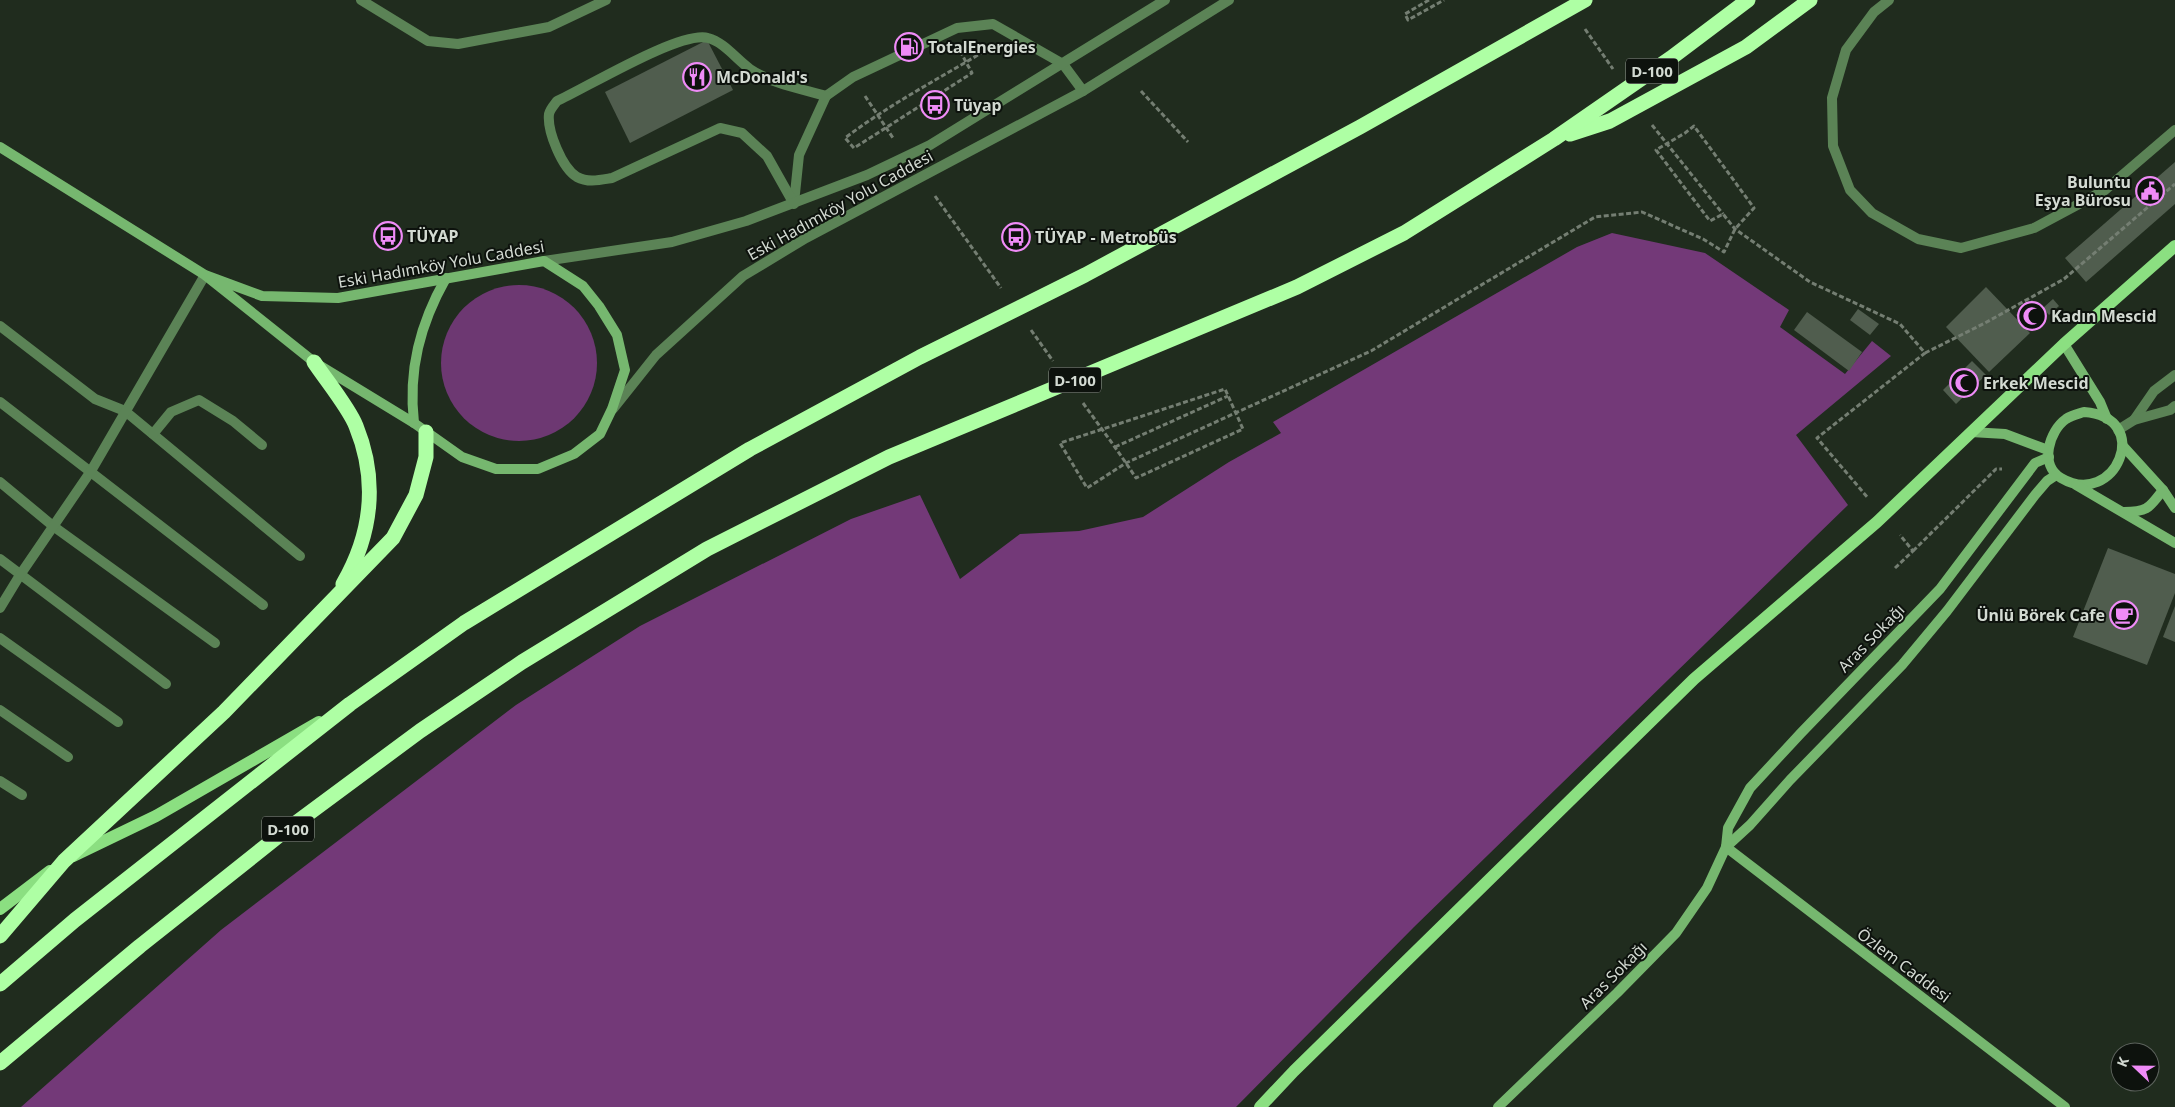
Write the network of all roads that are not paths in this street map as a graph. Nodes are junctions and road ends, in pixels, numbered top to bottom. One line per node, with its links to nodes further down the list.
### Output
1 (361, 0): 2 (street)
2 (606, 0)
3 (1165, 0): 9 (street, Eski Hadımköy Yolu Caddesi)
4 (1229, 0): 10 (street, Eski Hadımköy Yolu Caddesi)
5 (1585, 0): 55 (highway)
6 (1748, 0): 13 (highway, D-100)
7 (1810, 0): 13 (highway)
8 (1889, 0): 12 (street)
9 (1063, 64): 10 (street); 11 (street); 15 (street, Eski Hadımköy Yolu Caddesi)
10 (1083, 91): 26 (street, Eski Hadımköy Yolu Caddesi)
11 (826, 96): 15 (street); 15 (street)
12 (2175, 130)
13 (1554, 139): 66 (highway, D-100)
14 (0, 147): 18 (street, Eski Hadımköy Yolu Caddesi)
15 (794, 204): 17 (street, Eski Hadımköy Yolu Caddesi)
16 (2175, 246): 21 (main road)
17 (544, 261): 19 (street, Eski Hadımköy Yolu Caddesi); 26 (street)
18 (204, 275): 19 (street, Eski Hadımköy Yolu Caddesi); 22 (street, Eski Hadımköy Yolu Caddesi); 27 (street)
19 (446, 278): 30 (street)
20 (0, 326): 27 (street)
21 (2064, 344): 28 (street); 32 (main road)
22 (314, 362): 30 (street, Eski Hadımköy Yolu Caddesi); 49 (highway)
23 (2175, 375): 29 (street)
24 (0, 402): 37 (street)
25 (2175, 406): 29 (street)
26 (612, 409): 30 (street, Eski Hadımköy Yolu Caddesi)
27 (125, 411): 33 (street); 37 (street)
28 (2107, 419): 31 (street); 36 (street)
29 (2134, 420): 31 (street)
30 (420, 428): 49 (highway)
31 (2118, 430): 35 (street)
32 (1971, 432): 36 (street); 67 (main road)
33 (152, 434): 34 (street); 46 (street)
34 (262, 445)
35 (2123, 446): 40 (street); 41 (street)
36 (2048, 453): 38 (street); 61 (street, Aras Sokağı)
37 (91, 471): 44 (street); 50 (street)
38 (2056, 475): 40 (street); 61 (street, Aras Sokağı)
39 (0, 482): 44 (street)
40 (2075, 484): 43 (street)
41 (2164, 490): 42 (street); 43 (street)
42 (2175, 508)
43 (2123, 512): 45 (street)
44 (53, 526): 48 (street); 53 (street)
45 (2175, 543)
46 (300, 556)
47 (0, 559): 48 (street)
48 (20, 575): 51 (street); 54 (street)
49 (331, 603): 62 (highway)
50 (263, 605)
51 (0, 608)
52 (0, 638): 57 (street)
53 (215, 643)
54 (166, 684)
55 (350, 704): 62 (main road); 65 (highway)
56 (0, 710): 58 (street)
57 (118, 722)
58 (68, 757)
59 (0, 781): 60 (street)
60 (22, 795)
61 (1726, 847): 68 (street, Aras Sokağı); 69 (street, Özlem Caddesi)
62 (64, 861): 63 (main road); 64 (highway)
63 (0, 909)
64 (0, 936)
65 (0, 984)
66 (0, 1063)
67 (1260, 1107)
68 (1498, 1107)
69 (2065, 1107)

